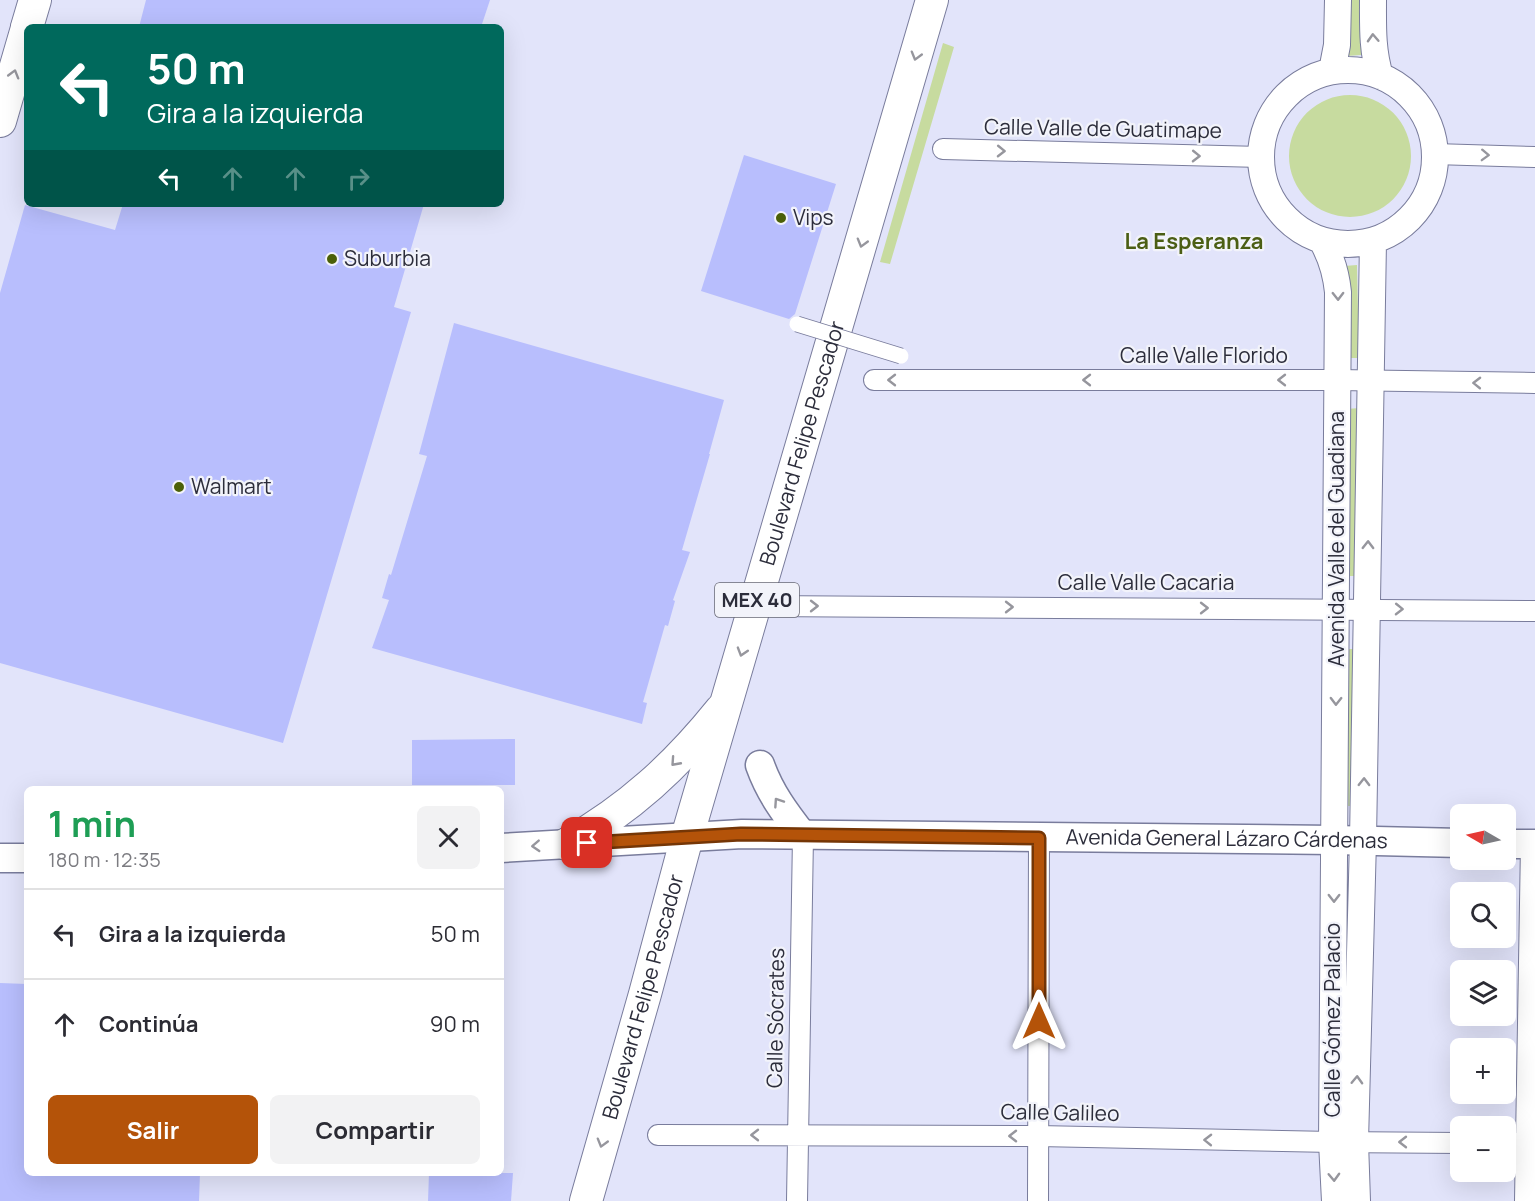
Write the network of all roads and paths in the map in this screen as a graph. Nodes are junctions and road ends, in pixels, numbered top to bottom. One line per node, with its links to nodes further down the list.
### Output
1 (35, 0): 5 (main road)
2 (932, 0): 22 (main road, Boulevard Felipe Pescador / MEX 40, one-way to 22)
3 (1338, 0): 7 (street)
4 (1373, 0): 8 (street, one-way to 4)
5 (28, 24)
6 (24, 38): 9 (main road, one-way to 6)
7 (1332, 71): 8 (street); 12 (street)
8 (1380, 76): 11 (street)
9 (0, 121)
10 (943, 149): 12 (street, Calle Valle de Guatimape, one-way to 12)
11 (1434, 154): 13 (street, one-way to 13); 15 (street)
12 (1261, 157): 14 (street)
13 (1535, 157)
14 (1322, 241): 15 (street); 19 (street, Avenida Valle del Guadiana, one-way to 19)
15 (1373, 241): 20 (street, Avenida Valle del Guadiana)
16 (797, 324): 17 (street, bridge)
17 (901, 356)
18 (874, 380): 19 (street, Calle Valle Florido, one-way to 18)
19 (1337, 380): 20 (street, Calle Valle Florido); 23 (street, Avenida Valle del Guadiana)
20 (1371, 381): 21 (street, Calle Valle Florido, one-way to 20); 24 (street, Avenida Valle del Guadiana, one-way to 20)
21 (1535, 383)
22 (756, 606): 23 (street, Calle Valle Cacaria, one-way to 23); 26 (main road, Boulevard Felipe Pescador / MEX 40, one-way to 26)
23 (1337, 608): 24 (street, Calle Valle Cacaria); 31 (street, Avenida Valle del Guadiana, one-way to 31)
24 (1367, 609): 25 (street, Calle Valle Cacaria, one-way to 25); 32 (street, Avenida Valle del Guadiana, one-way to 24)
25 (1535, 611)
26 (727, 702): 29 (main road, Boulevard Felipe Pescador / MEX 40); 34 (main road, one-way to 34)
27 (760, 765): 28 (main road, one-way to 27)
28 (803, 836): 29 (main road, Avenida General Lázaro Cárdenas); 30 (main road, Avenida General Lázaro Cárdenas); 40 (street, Calle Sócrates)
29 (687, 837): 34 (main road, Avenida General Lázaro Cárdenas); 45 (main road, Boulevard Felipe Pescador / MEX 40, one-way to 45)
30 (1039, 838): 31 (main road, Avenida General Lázaro Cárdenas); 41 (street)
31 (1335, 840): 32 (main road, Avenida General Lázaro Cárdenas); 42 (street, Calle Gómez Palacio, one-way to 42)
32 (1363, 840): 33 (main road, Avenida General Lázaro Cárdenas); 42 (street, Calle Gómez Palacio, one-way to 32)
33 (1450, 843)
34 (567, 844): 36 (main road, Avenida General Lázaro Cárdenas, one-way to 36)
35 (1524, 844): 44 (street)
36 (504, 848)
37 (0, 858): 38 (main road)
38 (24, 858)
39 (658, 1135): 40 (street, Calle Galileo, one-way to 39)
40 (798, 1136): 41 (street, Calle Galileo, one-way to 40); 46 (street, Calle Sócrates)
41 (1038, 1136): 42 (street, Calle Galileo, one-way to 41); 47 (street)
42 (1344, 1142): 43 (street, Calle Galileo, one-way to 42); 48 (street, Calle Gómez Palacio, one-way to 48); 49 (street, Calle Gómez Palacio)
43 (1450, 1143)
44 (1522, 1143): 50 (street)
45 (586, 1201)
46 (797, 1201)
47 (1038, 1201)
48 (1335, 1201)
49 (1357, 1201)
50 (1525, 1201)

